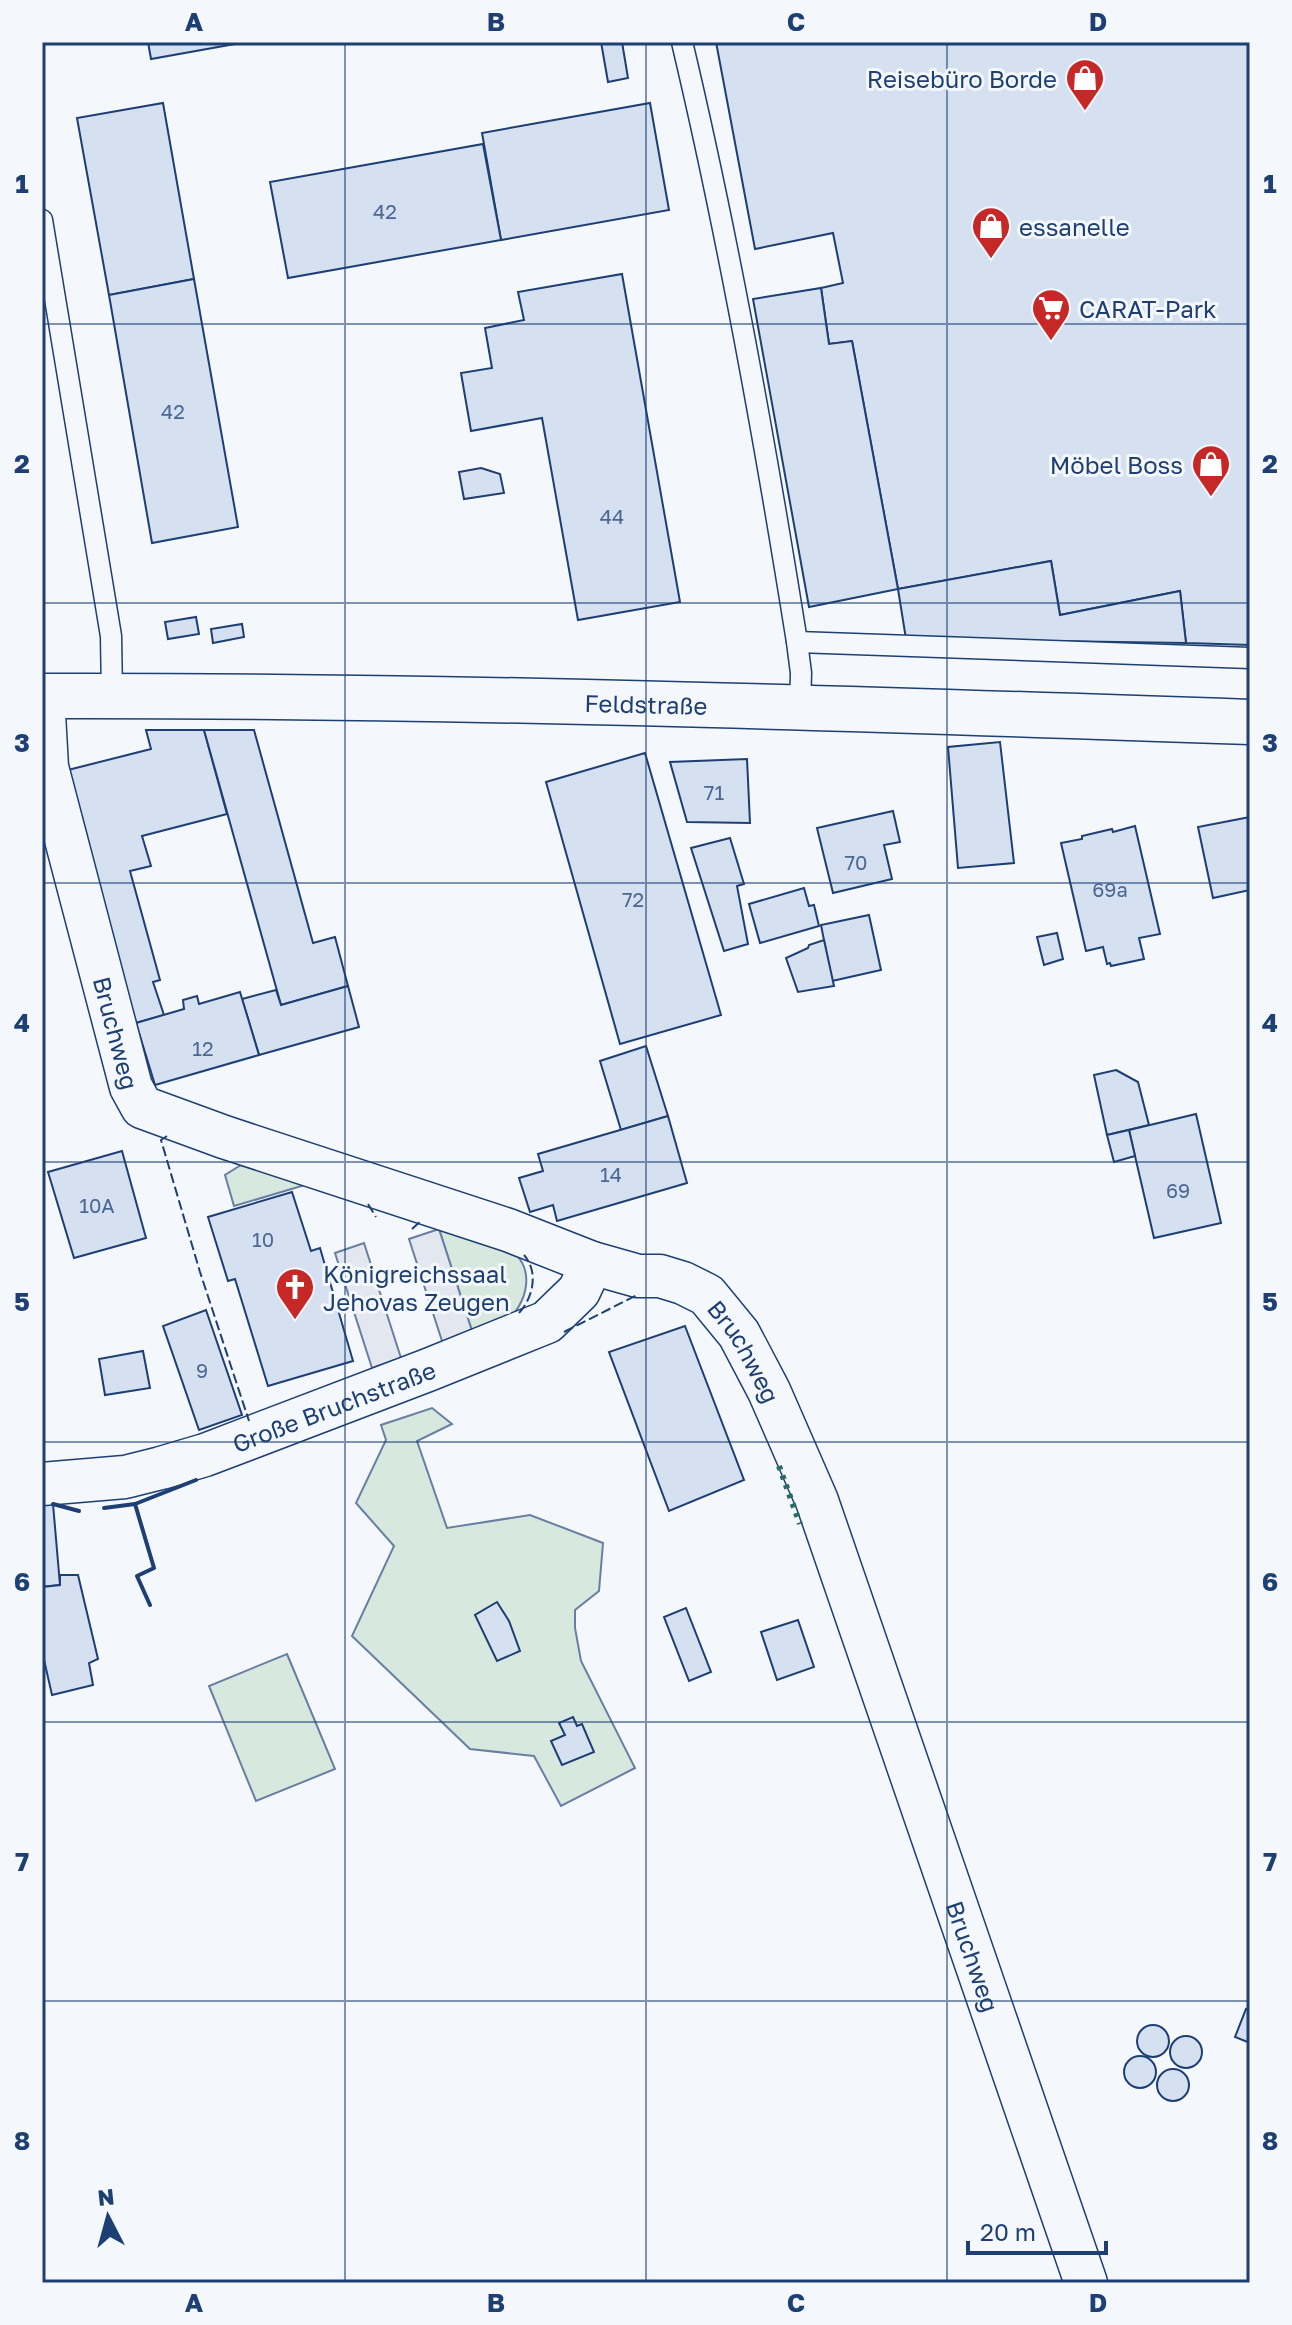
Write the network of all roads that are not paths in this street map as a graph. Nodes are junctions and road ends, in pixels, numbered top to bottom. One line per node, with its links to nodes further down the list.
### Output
1 (682, 42): 3 (lane)
2 (42, 220): 5 (lane)
3 (797, 642): 4 (lane); 7 (lane)
4 (1250, 658)
5 (112, 695): 6 (street, Feldstraße); 7 (street, Feldstraße)
6 (43, 696): 9 (street, Bruchweg)
7 (800, 706): 8 (street, Feldstraße)
8 (1250, 722)
9 (592, 1263): 10 (street, Große Bruchstraße); 11 (street, Bruchweg)
10 (42, 1484)
11 (1086, 2283)

